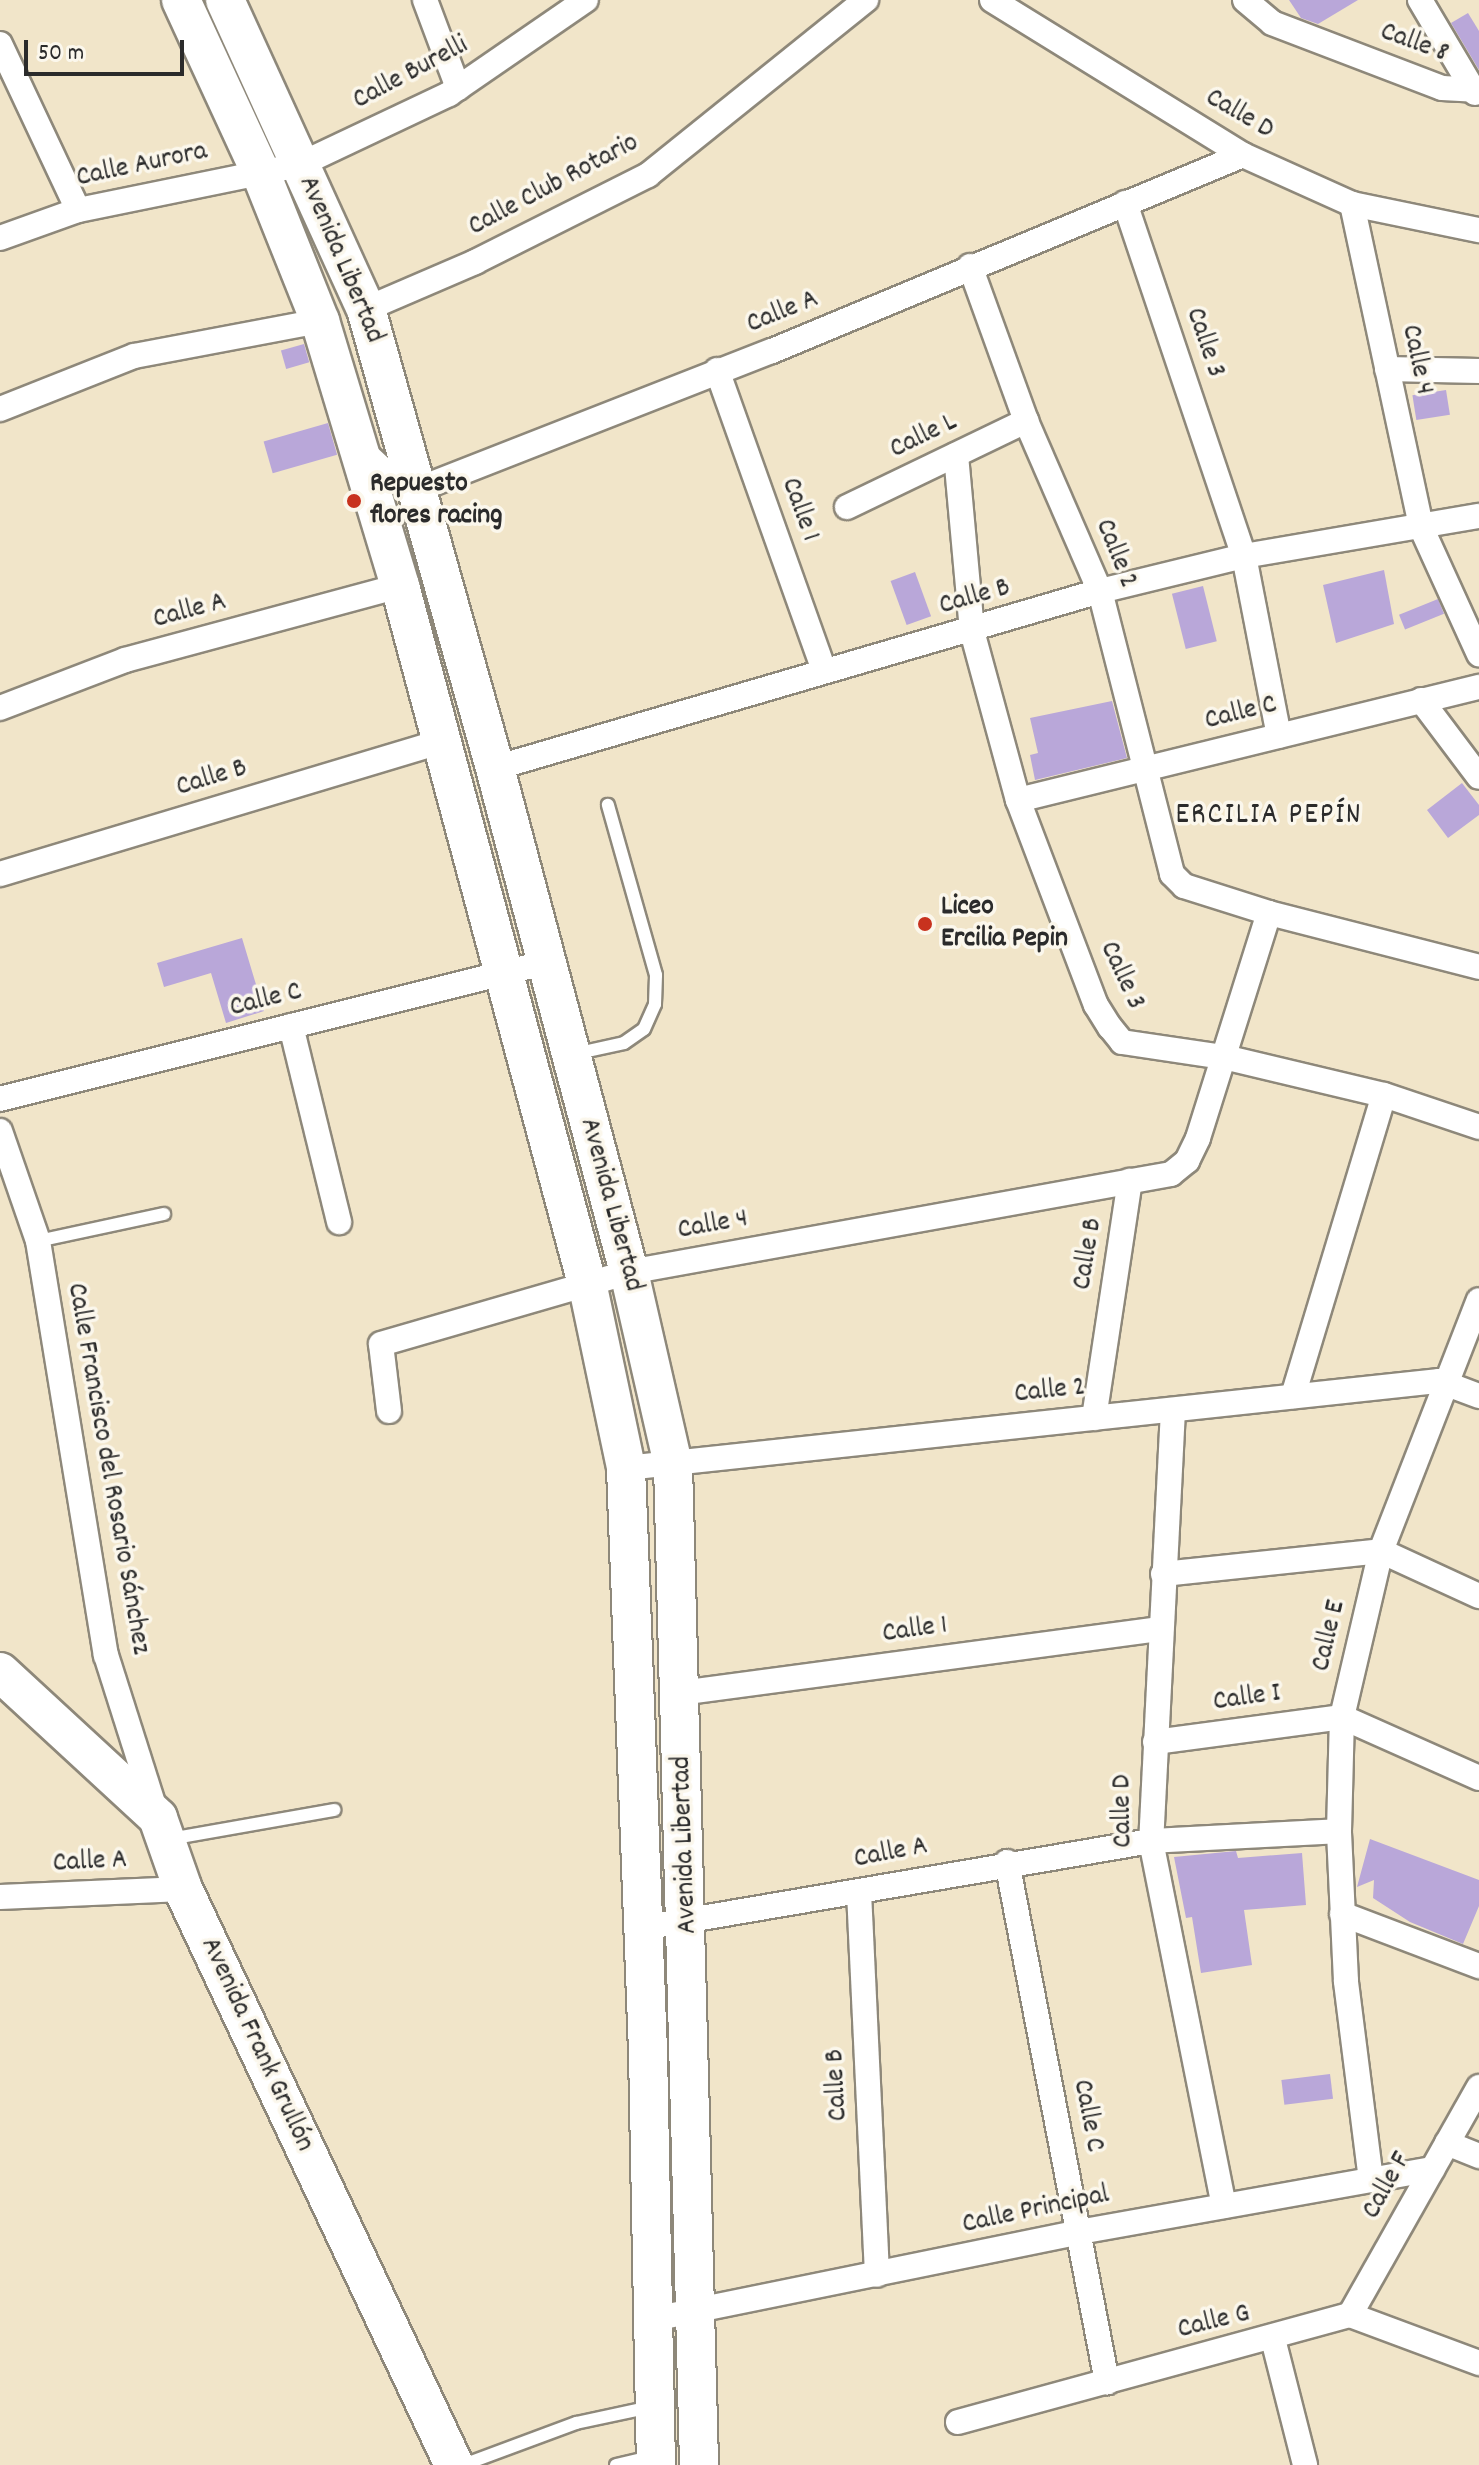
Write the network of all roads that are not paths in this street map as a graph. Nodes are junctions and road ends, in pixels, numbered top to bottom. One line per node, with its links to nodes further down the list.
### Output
1 (181, 0): 15 (main road, Avenida Libertad)
2 (225, 0): 14 (main road, Avenida Libertad)
3 (425, 0): 11 (street)
4 (586, 0): 11 (street, Calle Burelli)
5 (866, 0): 22 (street, Calle Club Rotario)
6 (992, 0): 13 (street, Calle D)
7 (1420, 0): 12 (street)
8 (1260, 4): 12 (street, Calle 8)
9 (0, 44): 10 (street)
10 (8, 80): 18 (street)
11 (458, 88): 14 (street, Calle Burelli)
12 (1477, 92)
13 (1243, 155): 16 (street, Calle A); 17 (street, Calle D)
14 (299, 165): 15 (street, Calle Aurora); 22 (main road, Avenida Libertad)
15 (260, 171): 18 (street, Calle Aurora); 23 (main road, Avenida Libertad)
16 (1125, 203): 21 (street, Calle A); 35 (street, Calle 3)
17 (1352, 204): 19 (street, Calle D); 24 (street, Calle 4)
18 (78, 210): 20 (street, Calle Aurora)
19 (1479, 230)
20 (0, 238)
21 (970, 266): 25 (street, Calle A); 28 (street, Calle 2)
22 (366, 309): 31 (main road, Avenida Libertad)
23 (320, 321): 27 (street); 29 (main road, Avenida Libertad)
24 (1387, 369): 26 (street); 34 (street, Calle 4)
25 (717, 370): 31 (street, Calle A); 40 (street, Calle 1)
26 (1479, 371)
27 (0, 409)
28 (1026, 421): 30 (street, Calle L); 37 (street, Calle 2)
29 (356, 440): 31 (street); 36 (main road, Avenida Libertad)
30 (956, 455): 32 (street, Calle L); 38 (street, Calle 3)
31 (419, 489): 47 (main road, Avenida Libertad)
32 (847, 507)
33 (1479, 516): 34 (street, Calle B)
34 (1421, 527): 35 (street, Calle B); 39 (street, Calle 4)
35 (1244, 556): 37 (street, Calle B); 44 (street, Calle 3)
36 (400, 586): 43 (street, Calle A); 45 (main road, Avenida Libertad)
37 (1100, 591): 38 (street, Calle B); 46 (street, Calle 2)
38 (972, 631): 40 (street, Calle B); 49 (street, Calle 3)
39 (1479, 654)
40 (824, 670): 47 (street, Calle B)
41 (1479, 687): 42 (street, Calle C)
42 (1421, 700): 44 (street, Calle C); 48 (street)
43 (0, 708)
44 (1279, 736): 46 (street, Calle C)
45 (441, 742): 51 (street, Calle B); 55 (main road, Avenida Libertad)
46 (1149, 767): 49 (street, Calle C); 52 (street, Calle 2)
47 (495, 768): 53 (main road, Avenida Libertad)
48 (1479, 777)
49 (1018, 800): 58 (street, Calle 3)
50 (608, 805): 57 (lane)
51 (0, 874)
52 (1269, 913): 54 (street); 58 (street)
53 (547, 962): 55 (street, Calle C); 57 (main road, Avenida Libertad)
54 (1479, 967)
55 (501, 972): 56 (street, Calle C); 68 (main road, Avenida Libertad)
56 (291, 1026): 60 (street, Calle C); 65 (street)
57 (571, 1054): 67 (main road, Avenida Libertad)
58 (1224, 1057): 59 (street, Calle 3); 63 (street)
59 (1384, 1095): 61 (street, Calle 3); 71 (street)
60 (0, 1099)
61 (1479, 1127)
62 (0, 1131): 66 (street, Calle Francisco del Rosario Sánchez)
63 (1130, 1181): 67 (street, Calle 4); 75 (street, Calle B)
64 (164, 1214): 66 (lane)
65 (339, 1222)
66 (38, 1241): 89 (street, Calle Francisco del Rosario Sánchez)
67 (629, 1272): 68 (street, Calle 4); 76 (main road, Avenida Libertad)
68 (588, 1287): 74 (street, Calle 4); 77 (main road, Avenida Libertad)
69 (1479, 1300): 70 (street)
70 (1449, 1385): 71 (street, Calle 2); 72 (street, Calle 2); 78 (street, Calle E)
71 (1293, 1396): 73 (street, Calle 2)
72 (1479, 1396)
73 (1173, 1410): 75 (street, Calle 2); 79 (street, Calle D)
74 (389, 1411)
75 (1094, 1418): 76 (street, Calle 2)
76 (673, 1464): 77 (street, Calle 2); 83 (main road, Avenida Libertad)
77 (626, 1468): 85 (main road, Avenida Libertad)
78 (1381, 1551): 79 (street); 80 (street); 84 (street, Calle E)
79 (1163, 1574): 81 (street, Calle D)
80 (1479, 1596)
81 (1158, 1629): 83 (street, Calle 1); 86 (street, Calle D)
82 (0, 1672): 89 (main road)
83 (681, 1708): 85 (street, Calle 1); 97 (main road, Avenida Libertad)
84 (1342, 1717): 86 (street, Calle I); 87 (street); 90 (street, Calle E)
85 (636, 1725): 98 (main road, Avenida Libertad)
86 (1155, 1742): 91 (street, Calle D)
87 (1479, 1778)
88 (334, 1810): 89 (lane)
89 (164, 1829): 93 (main road, Avenida Frank Grullón)
90 (1339, 1831): 91 (street, Calle A); 96 (street, Calle E)
91 (1151, 1841): 92 (street, Calle A); 105 (street, Calle D)
92 (1007, 1862): 94 (street, Calle A); 106 (street, Calle C)
93 (183, 1889): 95 (street, Calle A); 117 (main road, Avenida Frank Grullón)
94 (859, 1892): 97 (street, Calle A); 107 (street, Calle B)
95 (0, 1897)
96 (1342, 1914): 99 (street); 104 (street, Calle E)
97 (689, 1922): 98 (street, Calle A); 108 (main road, Avenida Libertad)
98 (643, 1928): 110 (main road, Avenida Libertad)
99 (1479, 1966)
100 (1479, 2087): 101 (street, Calle F)
101 (1447, 2143): 102 (street); 103 (street, Calle F)
102 (1479, 2156)
103 (1432, 2169): 104 (street, Calle Principal); 109 (street, Calle F)
104 (1371, 2180): 105 (street, Calle Principal)
105 (1224, 2206): 106 (street, Calle Principal)
106 (1079, 2232): 107 (street, Calle Principal); 113 (street, Calle C)
107 (877, 2275): 108 (street, Calle Principal)
108 (695, 2314): 110 (street, Calle Principal); 120 (main road, Avenida Libertad)
109 (1350, 2315): 111 (street, Calle G); 112 (street)
110 (653, 2319): 114 (main road, Avenida Libertad)
111 (1273, 2339): 113 (street, Calle G); 121 (street)
112 (1479, 2363)
113 (1107, 2382): 115 (street, Calle G)
114 (654, 2407): 116 (main road, Avenida Libertad); 118 (lane)
115 (958, 2422)
116 (656, 2461): 119 (lane)
117 (454, 2465)
118 (463, 2465)
119 (616, 2465)
120 (699, 2465)
121 (1305, 2465)

